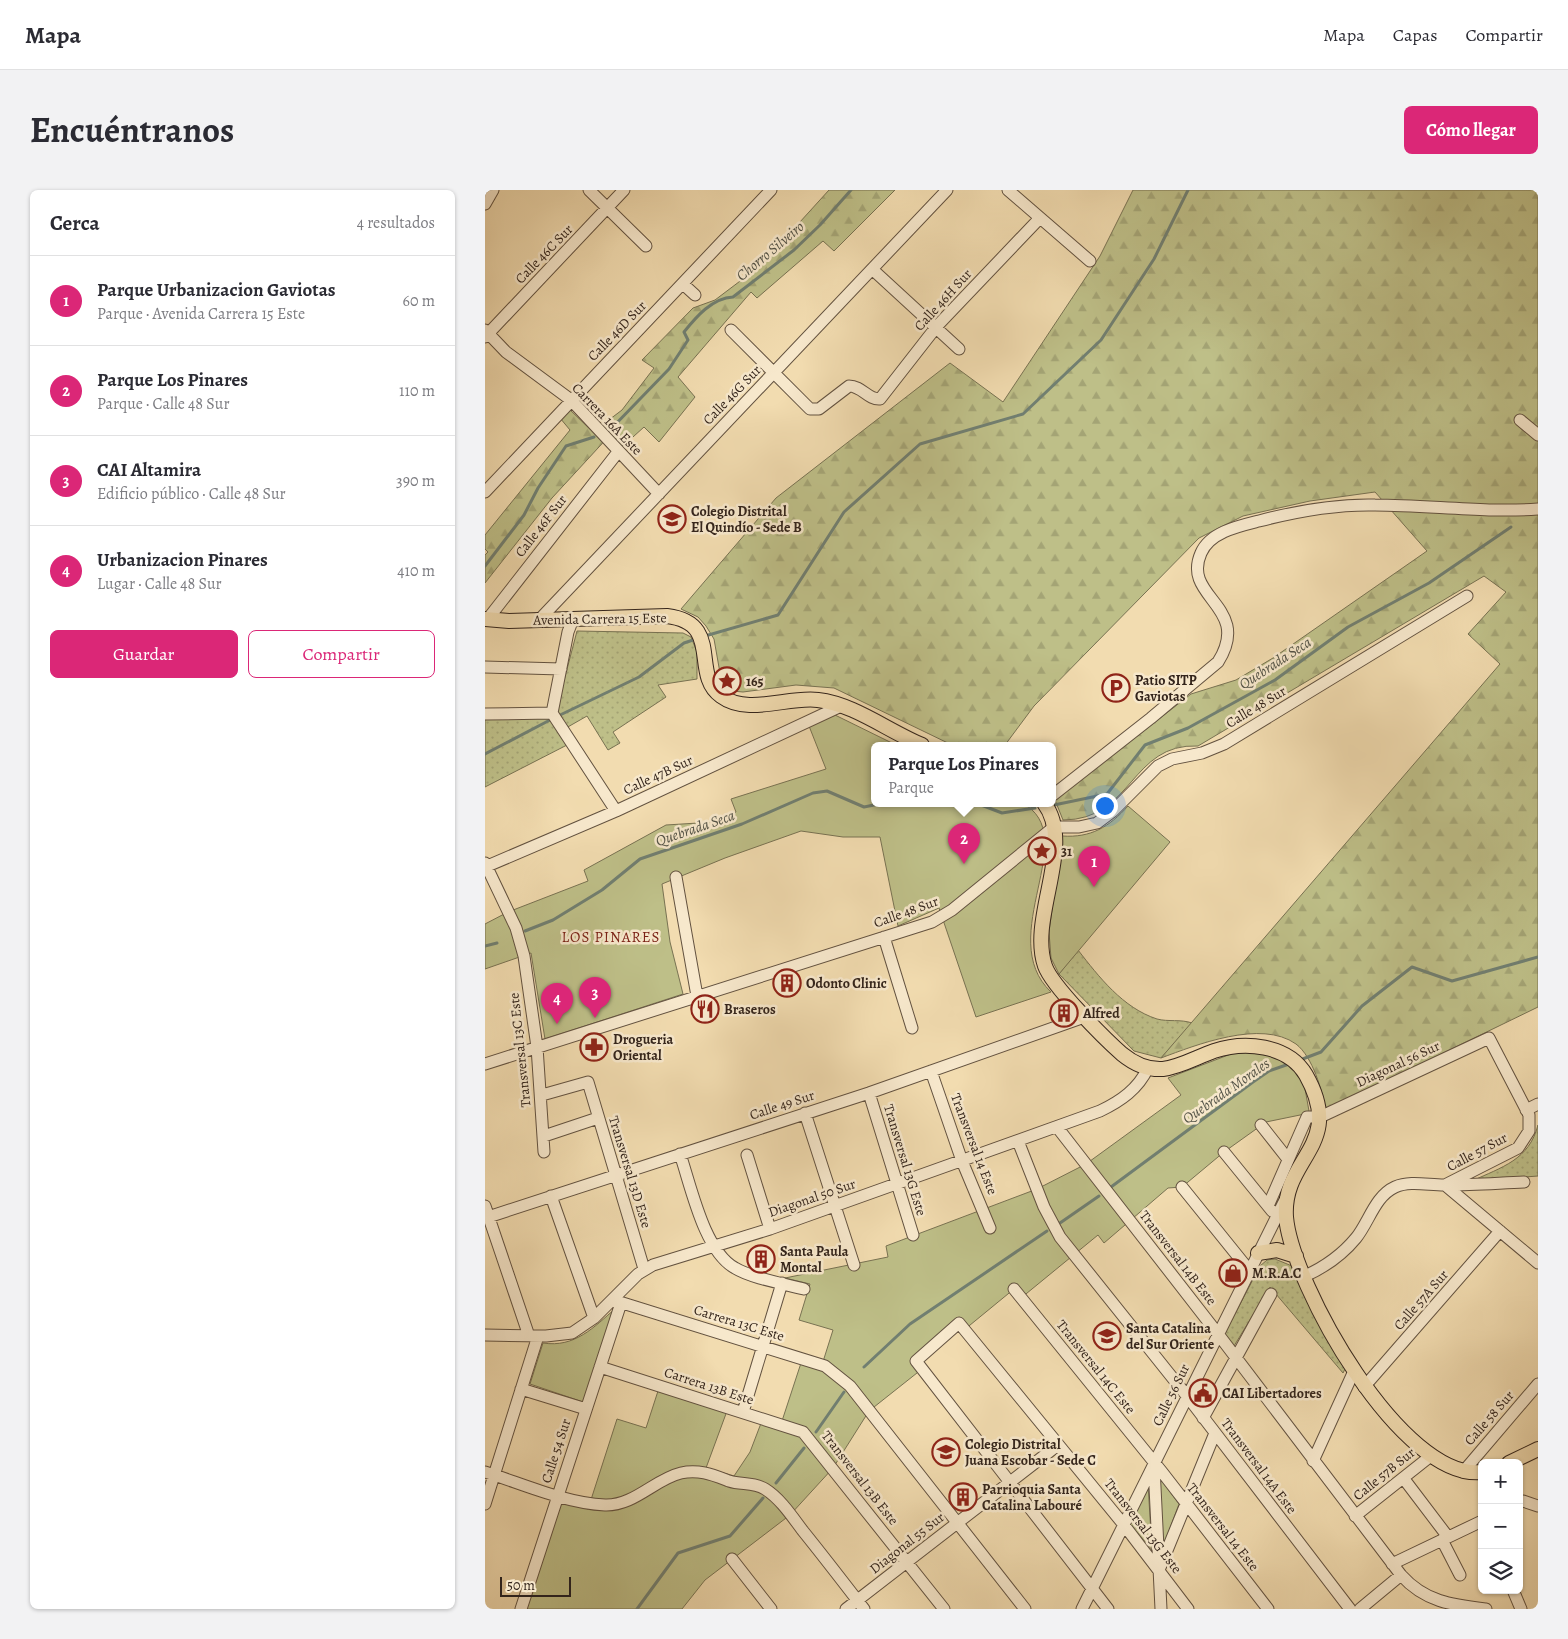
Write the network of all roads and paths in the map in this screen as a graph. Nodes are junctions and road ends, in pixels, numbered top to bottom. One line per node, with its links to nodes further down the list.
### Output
1 (493, 190): 7 (street)
2 (589, 190): 8 (street)
3 (624, 190): 8 (street, Calle 46C Sur)
4 (771, 190): 13 (street, Calle 46D Sur)
5 (947, 190): 12 (street, Calle 46G Sur)
6 (1007, 190): 9 (street)
7 (485, 204)
8 (608, 208): 10 (street); 17 (street, Calle 46C Sur)
9 (1039, 219): 11 (street); 15 (street, Calle 46H Sur)
10 (645, 246)
11 (1091, 262)
12 (872, 269): 15 (street); 19 (street, Calle 46G Sur)
13 (683, 284): 14 (street); 20 (street, Calle 46D Sur)
14 (695, 296)
15 (937, 326): 18 (street); 19 (street, Calle 46H Sur)
16 (731, 330): 19 (street)
17 (486, 334): 20 (street, Carrera 16A Este)
18 (959, 349)
19 (775, 372): 25 (street, Calle 46G Sur)
20 (571, 400): 23 (street, Carrera 16A Este); 24 (street, Calle 46D Sur)
21 (1520, 420): 22 (street)
22 (1538, 434)
23 (618, 452): 25 (street, Carrera 16A Este); 28 (street, Calle 46F Sur)
24 (485, 492)
25 (659, 494): 30 (street, Calle 46G Sur)
26 (1538, 509): 37 (street)
27 (1467, 596): 40 (street, Calle 48 Sur)
28 (486, 619): 30 (main road, Avenida Carrera 15 Este)
29 (573, 619): 30 (main road, Avenida Carrera 15 Este); 32 (street); 33 (main road, Avenida Carrera 15 Este)
30 (539, 620)
31 (485, 667): 32 (street)
32 (561, 669): 34 (street)
33 (841, 706): 36 (main road, Avenida Carrera 15 Este); 39 (street, Calle 47B Sur)
34 (552, 713): 35 (street); 39 (street)
35 (485, 714)
36 (916, 742)
37 (1056, 793)
38 (1046, 807): 40 (main road)
39 (616, 811): 41 (street, Calle 47B Sur)
40 (1054, 827): 43 (street, Calle 48 Sur); 45 (main road)
41 (485, 865): 47 (street, Transversal 13C Este)
42 (676, 877): 44 (street)
43 (884, 937): 44 (street, Calle 48 Sur); 46 (street)
44 (697, 996): 47 (street, Calle 48 Sur)
45 (1087, 1016): 49 (main road); 50 (street, Calle 49 Sur)
46 (912, 1028)
47 (537, 1047): 48 (street, Calle 48 Sur); 52 (street, Transversal 13C Este)
48 (485, 1064)
49 (1148, 1068): 56 (main road); 59 (street, Diagonal 50 Sur)
50 (931, 1071): 51 (street, Calle 49 Sur); 67 (street, Transversal 14 Este)
51 (869, 1093): 54 (street, Calle 49 Sur); 70 (street, Transversal 13G Este)
52 (542, 1095): 57 (street, Transversal 13D Este); 60 (street, Transversal 13C Este)
53 (1538, 1104): 55 (street)
54 (805, 1113): 64 (street, Calle 49 Sur); 75 (street)
55 (1528, 1113): 56 (street, Diagonal 56 Sur); 71 (street, Calle 57 Sur)
56 (1313, 1117): 66 (street); 73 (main road)
57 (598, 1118): 60 (street); 68 (street, Transversal 13D Este)
58 (1261, 1125): 66 (street)
59 (1057, 1127): 61 (street, Diagonal 50 Sur); 97 (street, Transversal 14B Este)
60 (544, 1136): 62 (street, Transversal 13C Este)
61 (1018, 1141): 67 (street, Diagonal 50 Sur); 107 (street, Transversal 14A Este)
62 (544, 1152)
63 (1224, 1152): 76 (street)
64 (680, 1154): 68 (street, Calle 49 Sur); 83 (street)
65 (747, 1155): 80 (street)
66 (1287, 1158): 76 (street)
67 (962, 1161): 70 (street, Diagonal 50 Sur); 79 (street, Transversal 14 Este)
68 (615, 1175): 74 (street, Calle 49 Sur); 88 (street, Transversal 13D Este)
69 (1524, 1182): 71 (street)
70 (897, 1184): 75 (street, Diagonal 50 Sur); 82 (street, Transversal 13G Este)
71 (1445, 1185): 81 (street); 90 (street, Calle 57 Sur)
72 (1183, 1187): 89 (street)
73 (1288, 1194): 78 (street, Calle 56 Sur); 85 (main road)
74 (551, 1196): 77 (street, Calle 49 Sur); 96 (street)
75 (835, 1206): 80 (street, Diagonal 50 Sur); 87 (street)
76 (1268, 1206): 78 (street)
77 (486, 1213): 99 (street)
78 (1276, 1216): 84 (street, Calle 56 Sur)
79 (990, 1228)
80 (770, 1229): 83 (street, Diagonal 50 Sur)
81 (1500, 1232): 86 (street); 105 (street, Calle 57A Sur)
82 (913, 1235)
83 (711, 1246): 88 (street, Diagonal 50 Sur); 91 (street)
84 (1258, 1253): 85 (main road); 89 (street, Calle 56 Sur)
85 (1296, 1256): 90 (main road)
86 (1538, 1263)
87 (854, 1265)
88 (644, 1269): 95 (street, Diagonal 50 Sur)
89 (1249, 1270): 97 (street, Calle 56 Sur)
90 (1305, 1276): 103 (main road)
91 (783, 1283): 92 (street); 100 (street)
92 (804, 1289)
93 (1014, 1289): 118 (street, Transversal 14C Este)
94 (1271, 1294): 101 (street)
95 (617, 1302): 96 (street, Diagonal 50 Sur); 100 (street, Carrera 13C Este); 102 (street, Calle 54 Sur)
96 (594, 1318): 99 (street, Diagonal 50 Sur)
97 (1218, 1334): 101 (street, Transversal 14B Este); 107 (street, Calle 56 Sur)
98 (485, 1335): 99 (street, Diagonal 50 Sur)
99 (533, 1336): 106 (street)
100 (763, 1346): 109 (street); 130 (street, Carrera 13C Este)
101 (1236, 1358): 110 (street); 117 (street, Transversal 14B Este)
102 (600, 1367): 108 (street, Calle 54 Sur); 109 (street, Carrera 13B Este)
103 (1353, 1371): 105 (main road); 117 (street)
104 (1538, 1384): 119 (street, Calle 58 Sur)
105 (1365, 1387): 115 (main road)
106 (521, 1388): 108 (street); 121 (street)
107 (1187, 1396): 110 (street, Transversal 14A Este); 118 (street, Calle 56 Sur)
108 (586, 1408): 124 (street, Calle 54 Sur)
109 (743, 1412): 112 (street, Carrera 13B Este)
110 (1203, 1418): 111 (street, Transversal 14A Este)
111 (1215, 1433): 126 (street); 153 (street, Transversal 14A Este)
112 (808, 1436): 135 (street, Transversal 13B Este)
113 (1058, 1445): 123 (street, Diagonal 55 Sur); 123 (street, Transversal 13G Este); 132 (street, Transversal 13G Este)
114 (1538, 1449): 116 (main road)
115 (1432, 1455): 119 (main road); 122 (street, Calle 57B Sur)
116 (1517, 1459)
117 (1313, 1461): 129 (street, Transversal 14B Este)
118 (1155, 1463): 126 (street, Transversal 14 Este); 132 (street, Calle 56 Sur); 137 (street)
119 (1463, 1472): 120 (main road)
120 (1478, 1472)
121 (490, 1473): 124 (street); 127 (street)
122 (1404, 1479): 129 (street, Calle 57B Sur); 133 (street)
123 (1010, 1482): 130 (street, Diagonal 55 Sur); 140 (street)
124 (558, 1495): 142 (street); 143 (street, Calle 54 Sur)
125 (1523, 1502): 128 (street)
126 (1186, 1503): 137 (street); 152 (street, Transversal 14 Este)
127 (485, 1504)
128 (1538, 1506)
129 (1355, 1516): 136 (street, Transversal 14B Este)
130 (957, 1523): 135 (street, Diagonal 55 Sur); 147 (street)
131 (1478, 1523): 133 (street)
132 (1124, 1525): 137 (street, Transversal 13G Este); 140 (street, Calle 56 Sur)
133 (1445, 1538): 136 (street); 139 (street)
134 (732, 1558): 144 (street)
135 (907, 1562): 142 (street, Diagonal 55 Sur); 146 (street, Transversal 13B Este)
136 (1392, 1564): 138 (street, Transversal 14B Este)
137 (1159, 1570): 150 (street); 151 (street, Transversal 13G Este)
138 (1401, 1575): 154 (street); 155 (street, Transversal 14B Este)
139 (1460, 1575)
140 (1092, 1588): 148 (street, Calle 56 Sur); 149 (street)
141 (1515, 1594): 156 (street)
142 (861, 1605): 145 (street, Diagonal 55 Sur)
143 (521, 1609)
144 (771, 1609)
145 (845, 1609)
146 (944, 1609)
147 (1025, 1609)
148 (1082, 1609)
149 (1108, 1609)
150 (1161, 1609)
151 (1189, 1609)
152 (1268, 1609)
153 (1350, 1609)
154 (1360, 1609)
155 (1486, 1609)
156 (1521, 1609)

